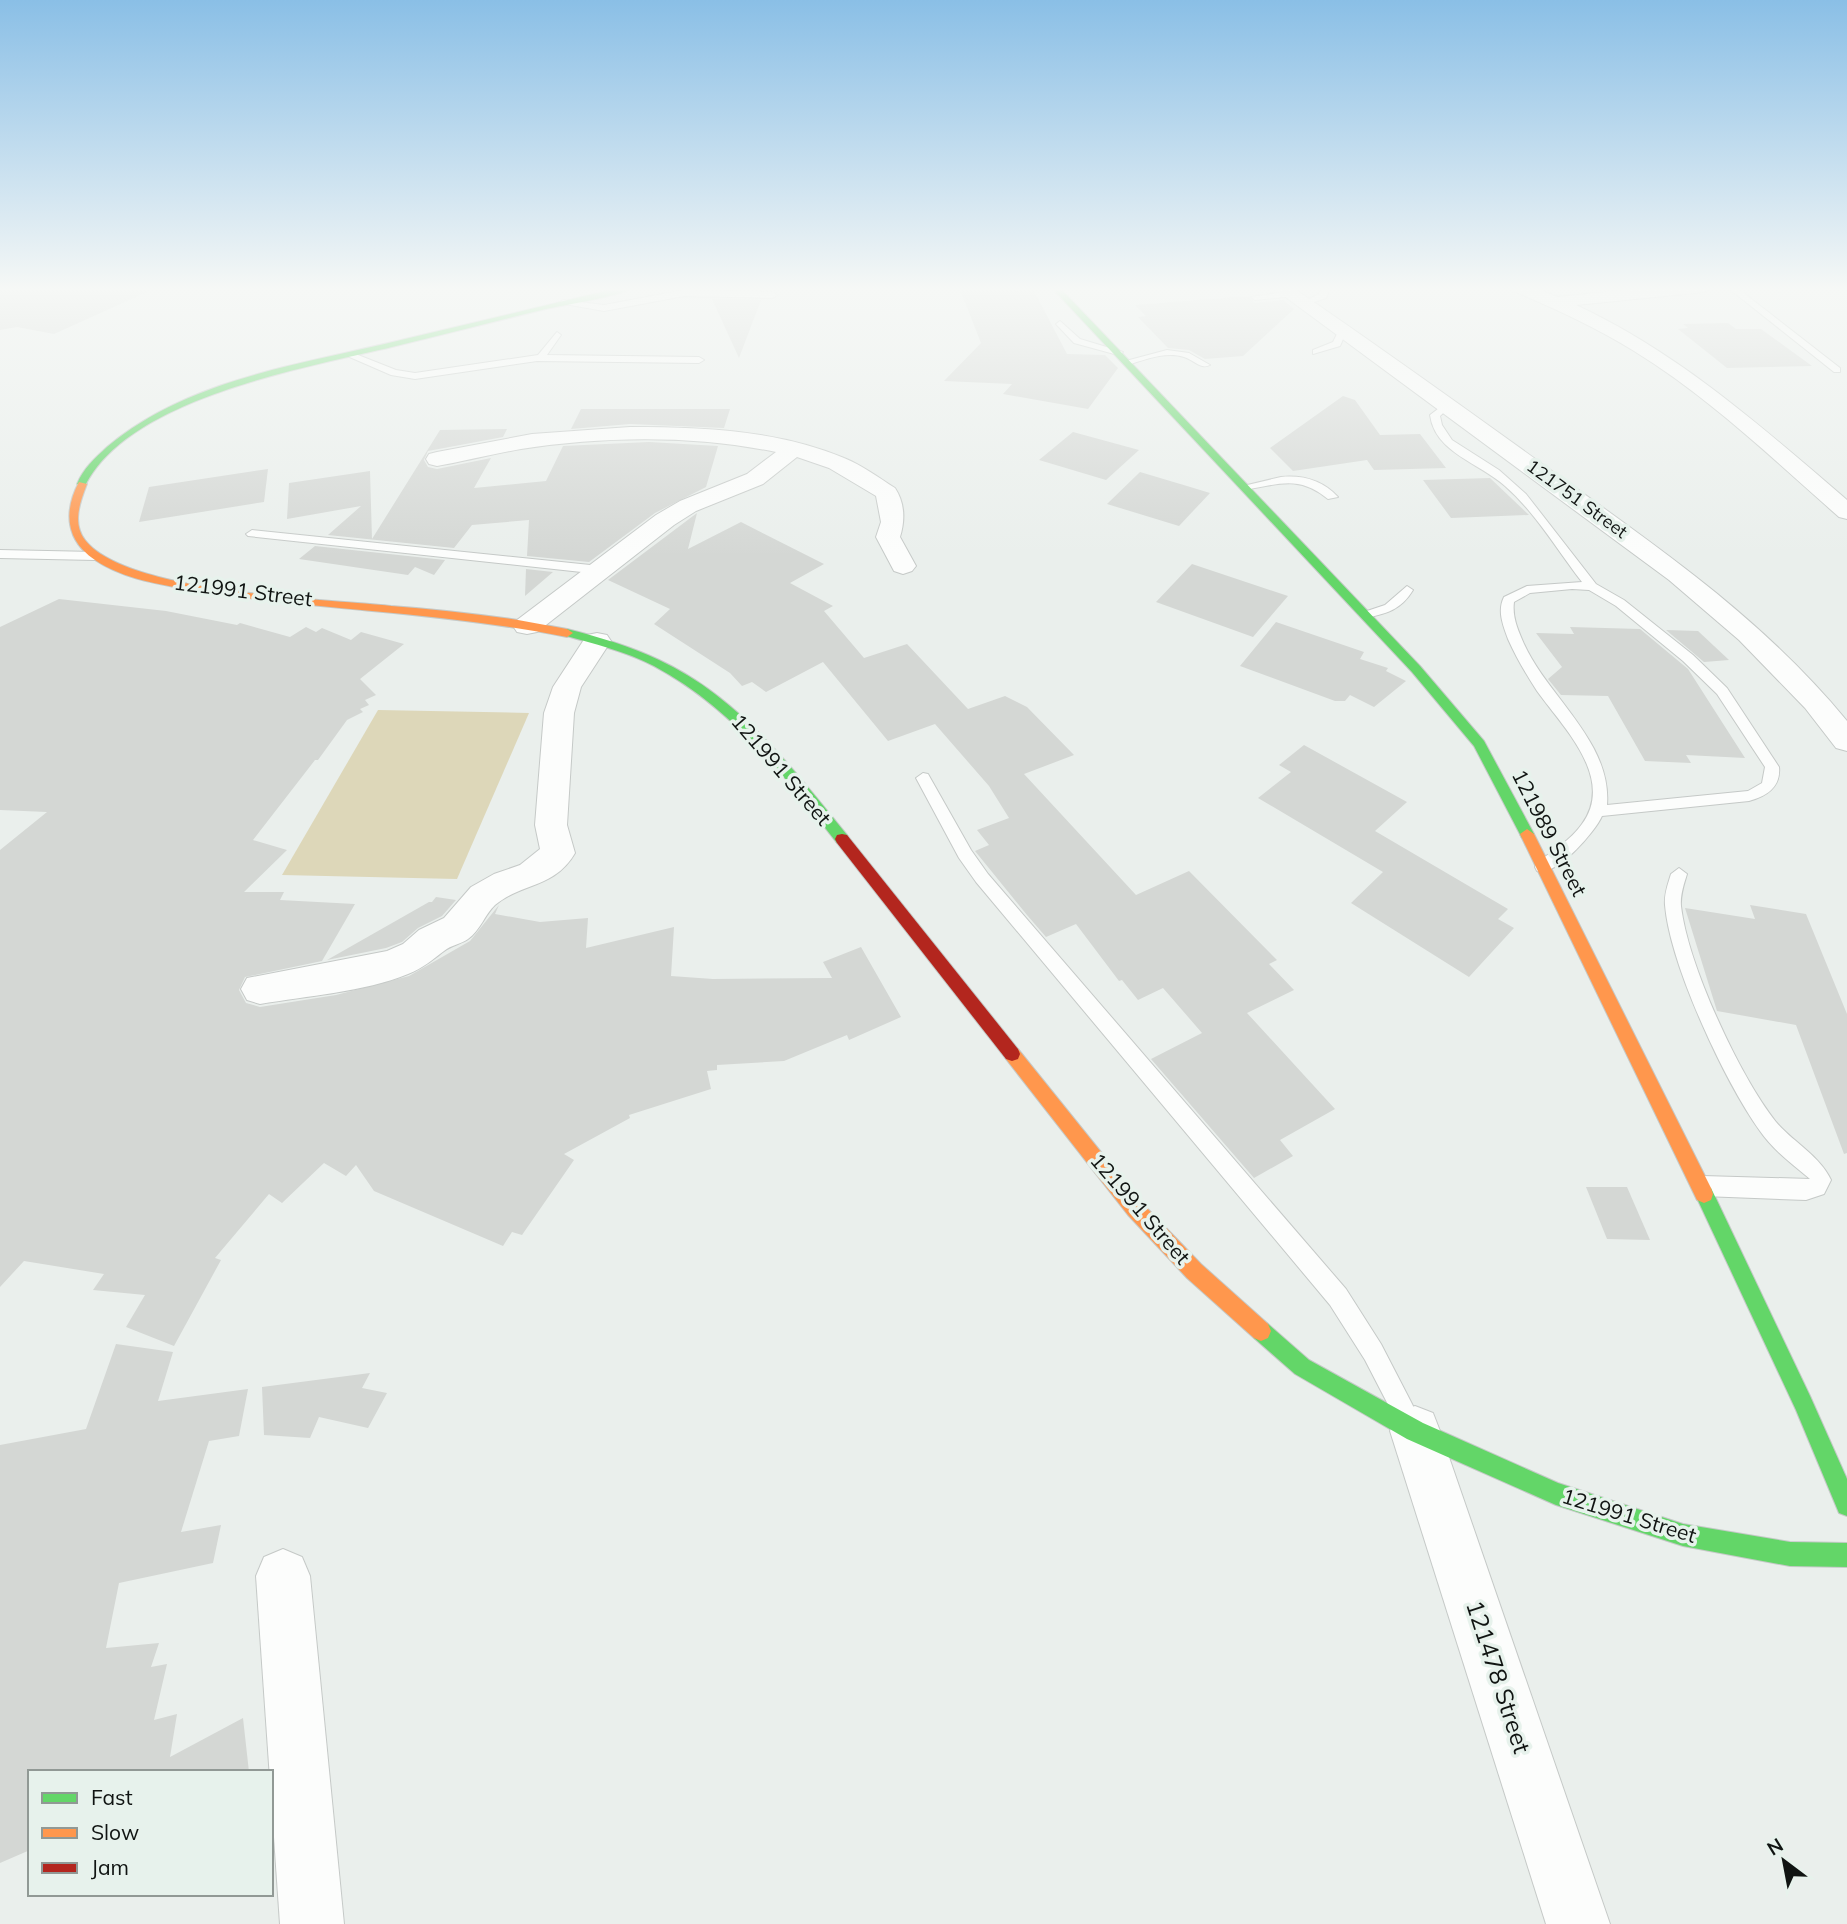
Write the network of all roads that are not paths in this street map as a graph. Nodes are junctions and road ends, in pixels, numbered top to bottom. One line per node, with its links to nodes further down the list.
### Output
1 (263, 377): 13 (street, 121991 Street)
2 (1142, 377): 8 (street, 121989 Street)
3 (1408, 377): 5 (street, 121751 Street)
4 (1685, 377): 10 (street)
5 (1447, 405): 16 (lane); 21 (street, 121751 Street)
6 (794, 449): 7 (street); 14 (street); 15 (street)
7 (437, 458)
8 (1245, 487): 9 (lane); 18 (street, 121989 Street)
9 (1332, 497)
10 (1847, 512)
11 (252, 534): 15 (lane)
12 (0, 554): 13 (lane)
13 (95, 556): 19 (street, 121991 Street)
14 (903, 566)
15 (600, 570): 19 (street)
16 (1592, 587): 23 (lane); 23 (lane)
17 (1407, 590): 18 (lane)
18 (1364, 614): 24 (street, 121989 Street)
19 (527, 626): 20 (street, 121991 Street)
20 (597, 641): 26 (street); 28 (street, 121991 Street)
21 (1847, 741)
22 (923, 778): 28 (lane)
23 (1597, 811): 24 (lane)
24 (1543, 867): 27 (street, 121989 Street)
25 (1679, 874): 27 (lane)
26 (260, 989)
27 (1700, 1186): 29 (street, 121989 Street)
28 (1415, 1431): 30 (street, 121991 Street); 33 (street, 121478 Street)
29 (1847, 1505)
30 (1847, 1555)
31 (283, 1576): 32 (street)
32 (312, 1924)
33 (1578, 1924)

